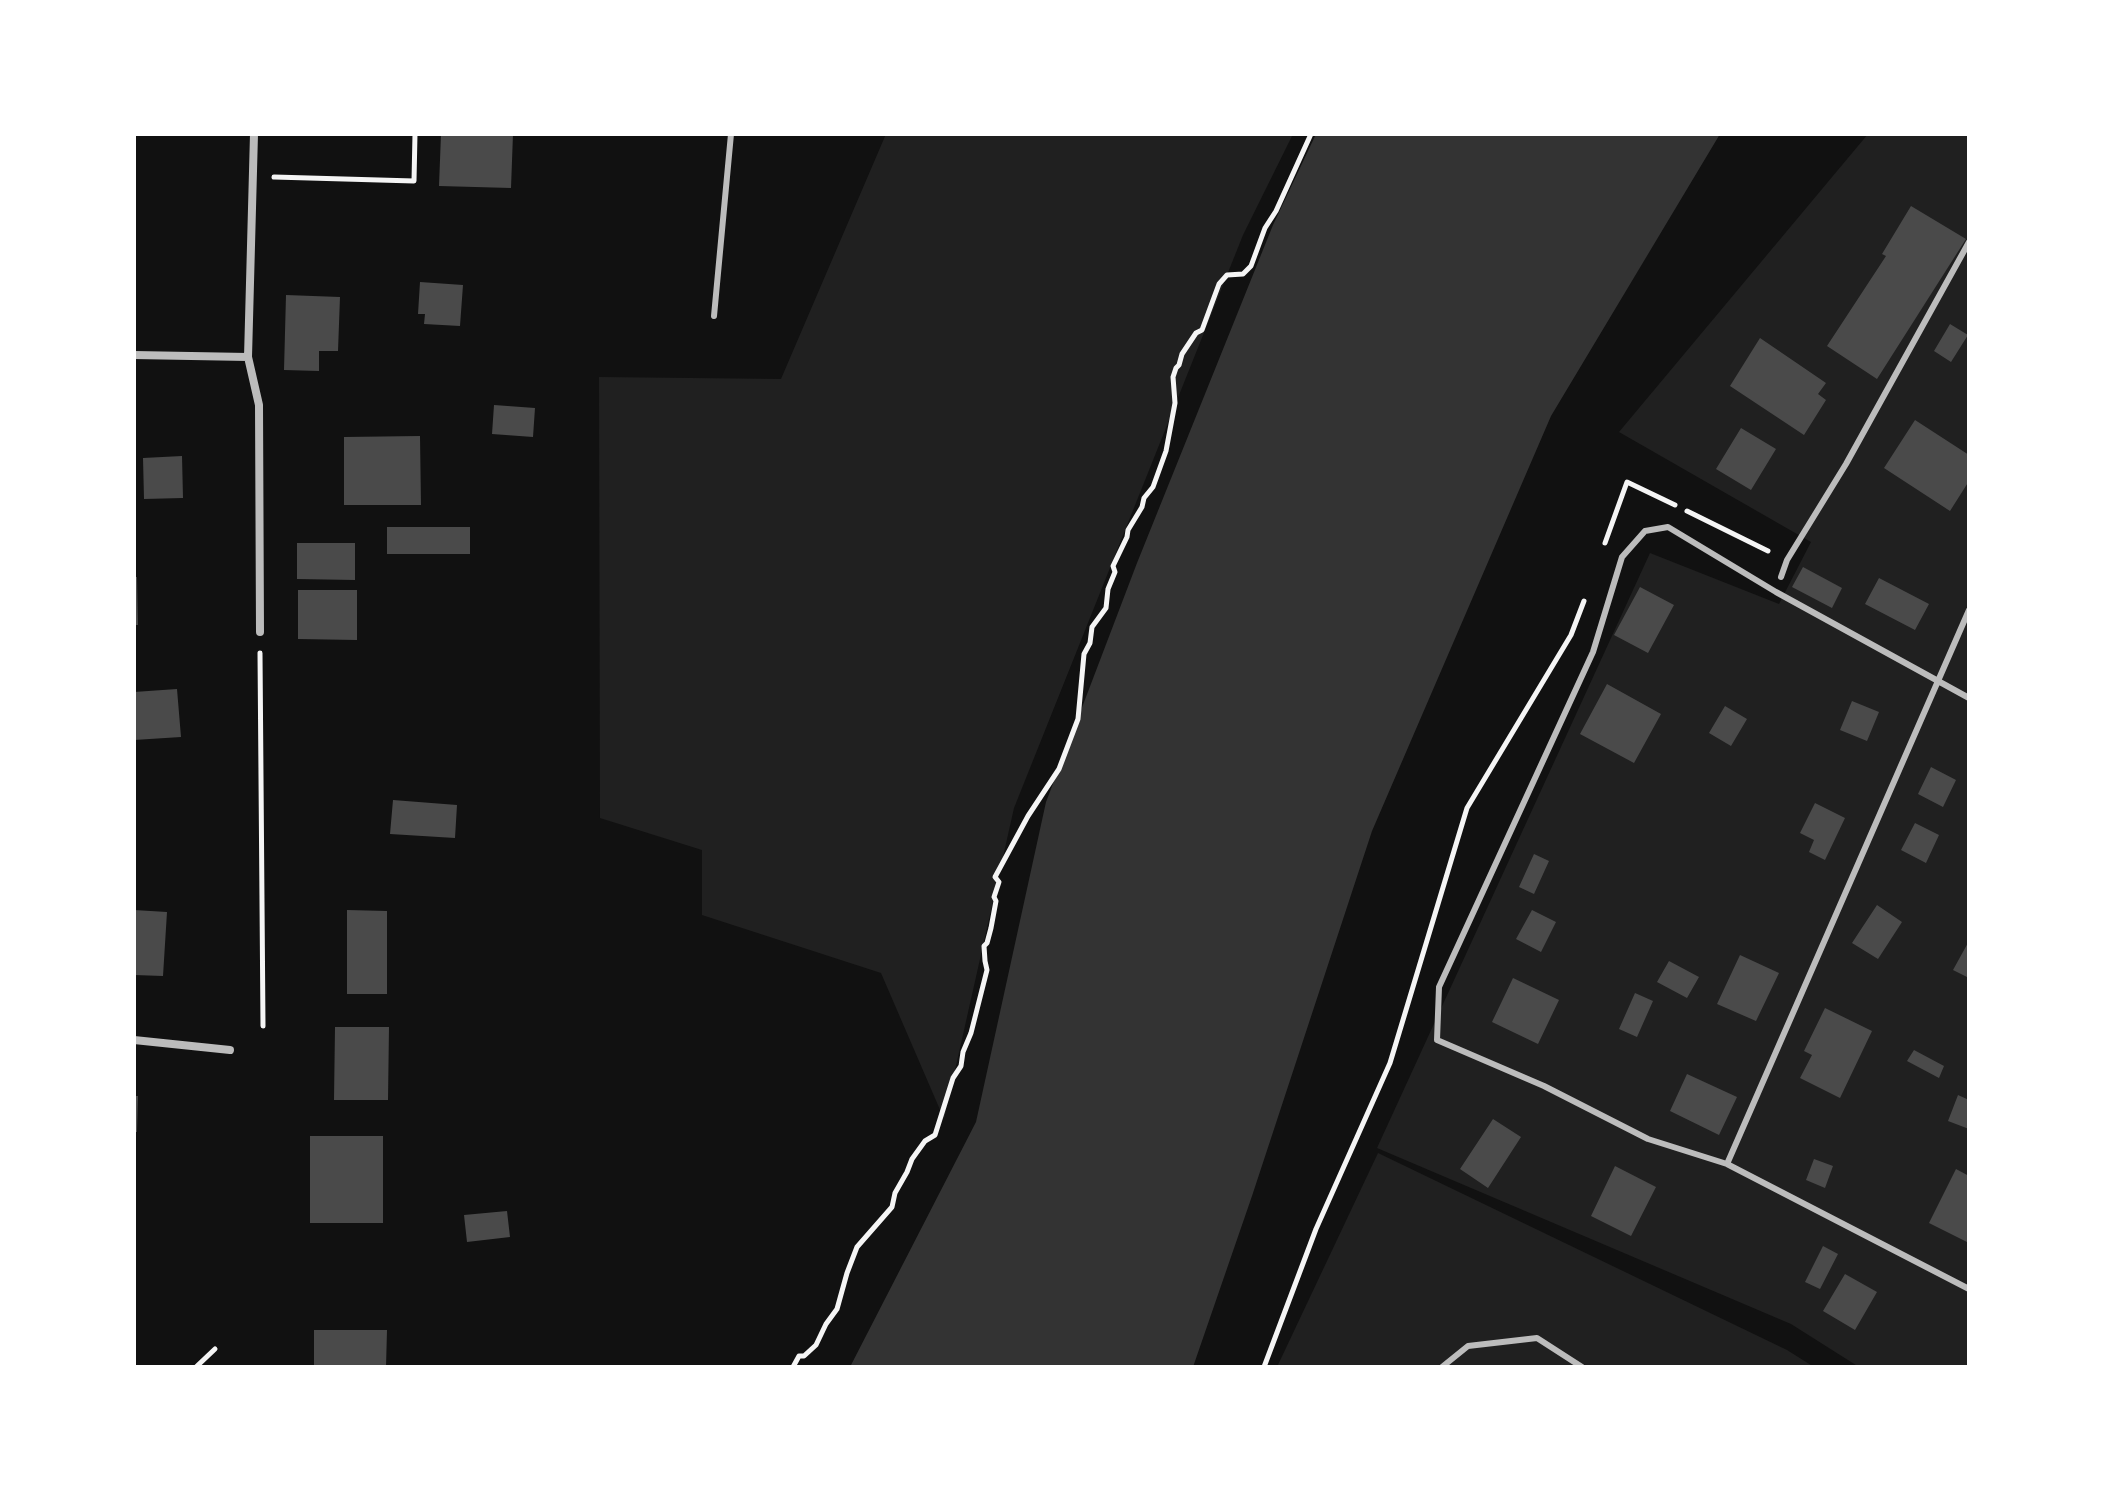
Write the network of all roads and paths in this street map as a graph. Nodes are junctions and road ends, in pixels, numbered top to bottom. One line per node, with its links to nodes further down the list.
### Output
1 (254, 134): 5 (street)
2 (415, 134): 5 (path)
3 (731, 134): 7 (lane)
4 (1311, 134): 22 (path)
5 (253, 176): 9 (street)
6 (1969, 242): 10 (lane)
7 (714, 316)
8 (134, 355): 9 (street)
9 (248, 357): 12 (street)
10 (1781, 577)
11 (1969, 610): 13 (lane)
12 (260, 632): 15 (path)
13 (1939, 681): 14 (lane); 18 (lane); 18 (lane)
14 (1969, 698)
15 (263, 1026)
16 (134, 1040): 17 (street)
17 (230, 1050)
18 (1727, 1164): 19 (lane)
19 (1969, 1289)
20 (215, 1349): 21 (path)
21 (196, 1367)
22 (793, 1367)
23 (1442, 1367): 24 (lane)
24 (1582, 1367)

